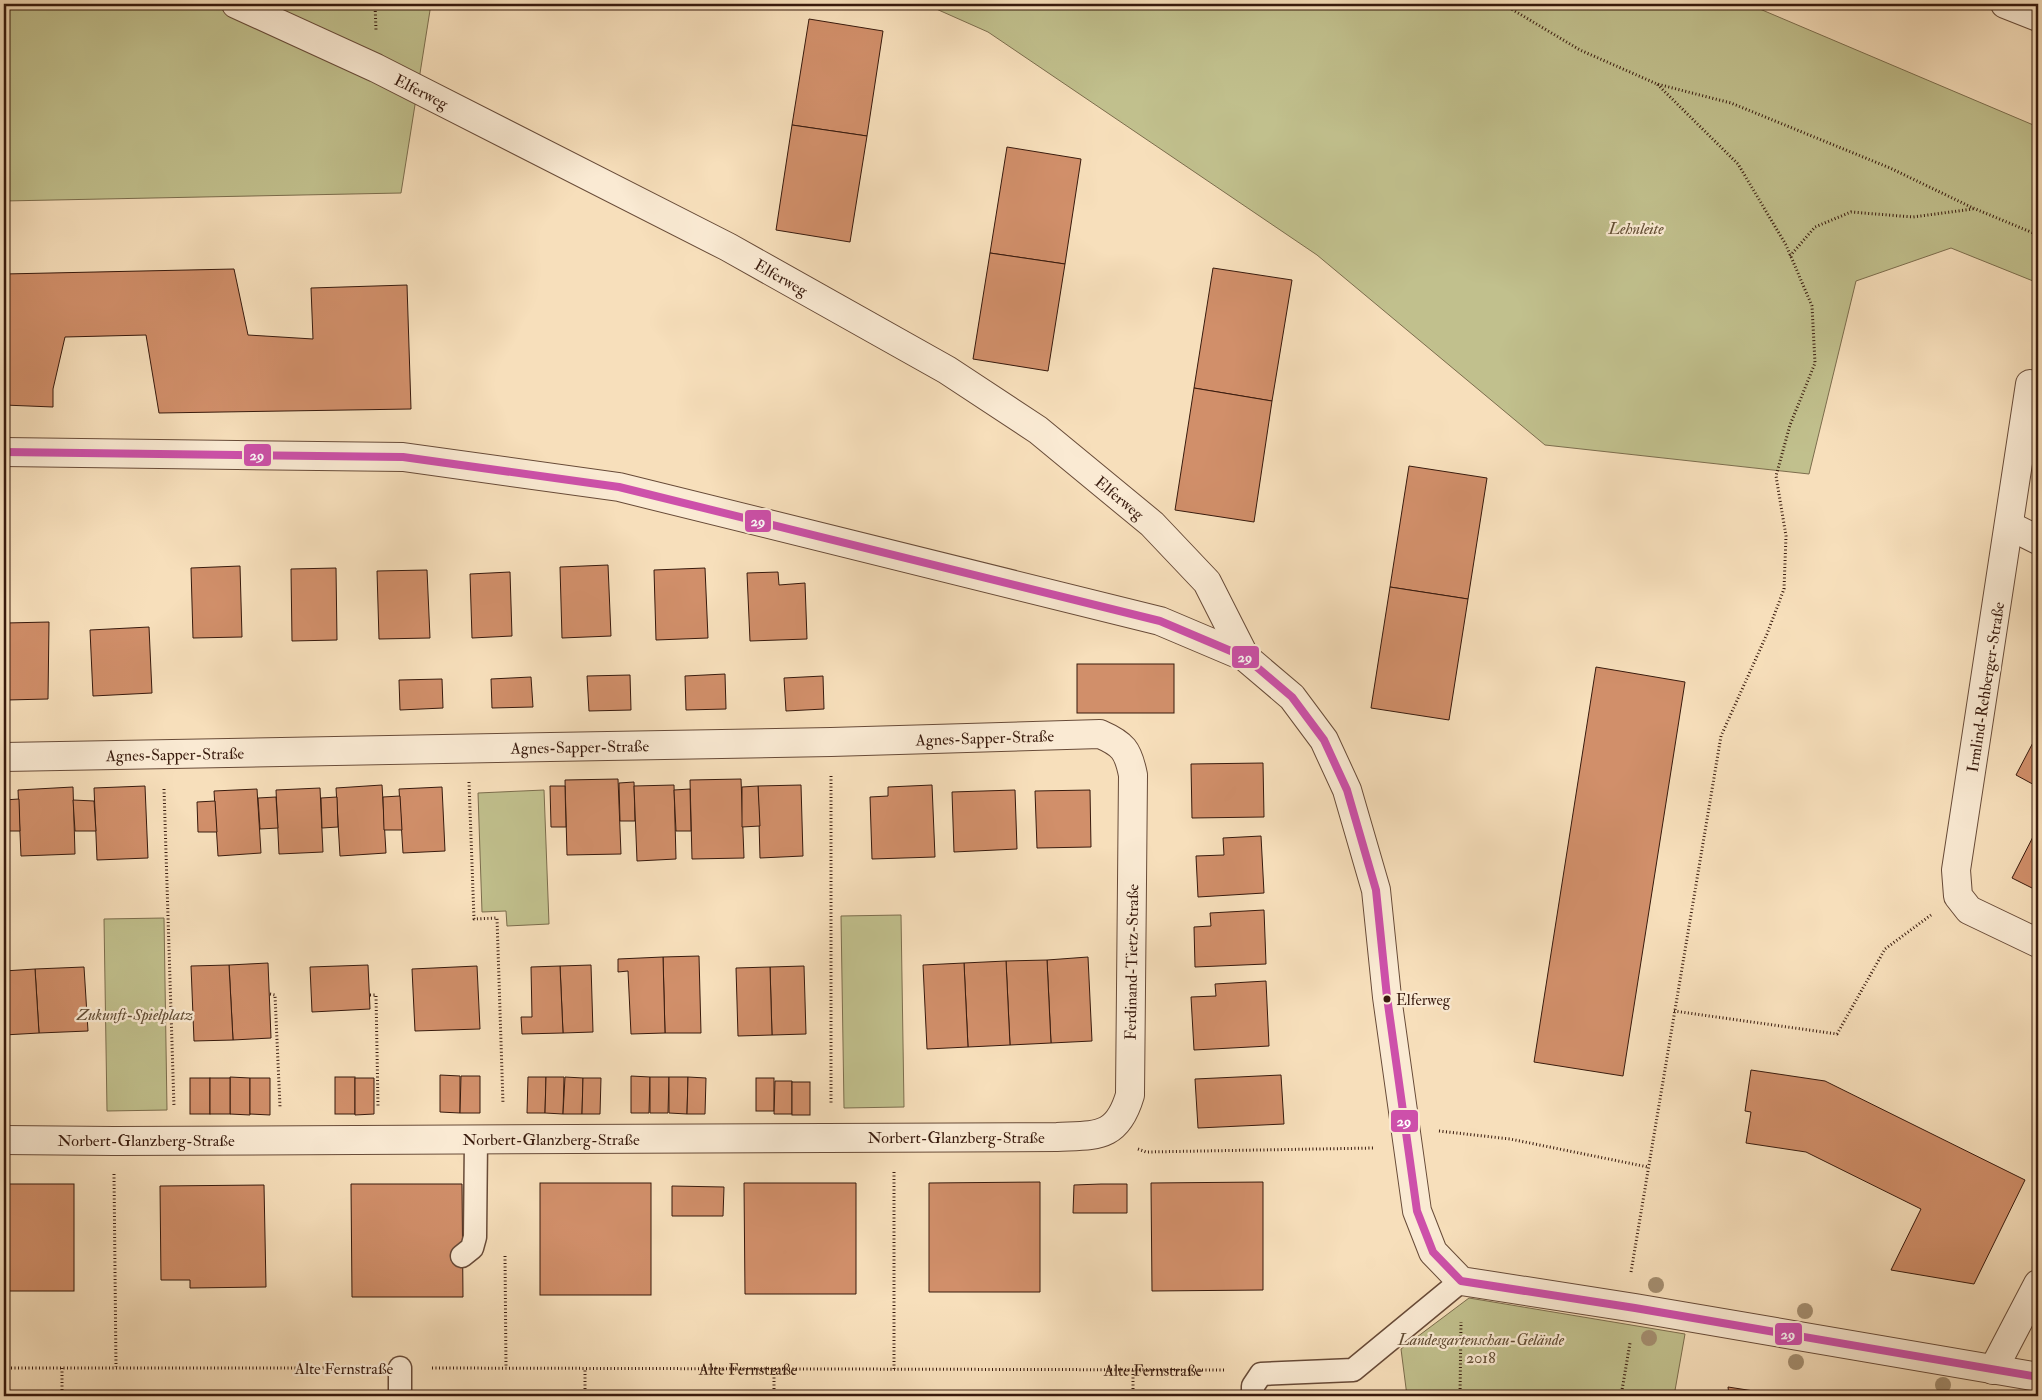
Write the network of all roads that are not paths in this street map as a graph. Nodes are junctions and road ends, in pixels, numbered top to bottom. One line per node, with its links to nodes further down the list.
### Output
1 (236, 4): 8 (street, Elferweg)
2 (2005, 4): 3 (street)
3 (2038, 17)
4 (2030, 384): 6 (street, Irmlind-Rehberger-Straße)
5 (4, 452): 8 (street)
6 (2010, 526): 7 (street); 11 (street, Irmlind-Rehberger-Straße)
7 (2038, 540)
8 (1245, 657): 16 (street)
9 (4, 756): 10 (street, Agnes-Sapper-Straße)
10 (1133, 774): 12 (street, Ferdinand-Tietz-Straße)
11 (2038, 943)
12 (1098, 1135): 13 (street, Norbert-Glanzberg-Straße)
13 (476, 1139): 14 (street, Norbert-Glanzberg-Straße); 15 (lane)
14 (4, 1140)
15 (462, 1256)
16 (1461, 1281): 19 (street); 22 (lane)
17 (2038, 1284): 19 (street)
18 (400, 1368): 21 (lane)
19 (1993, 1370): 20 (street)
20 (2038, 1377)
21 (400, 1396)
22 (1253, 1396)

